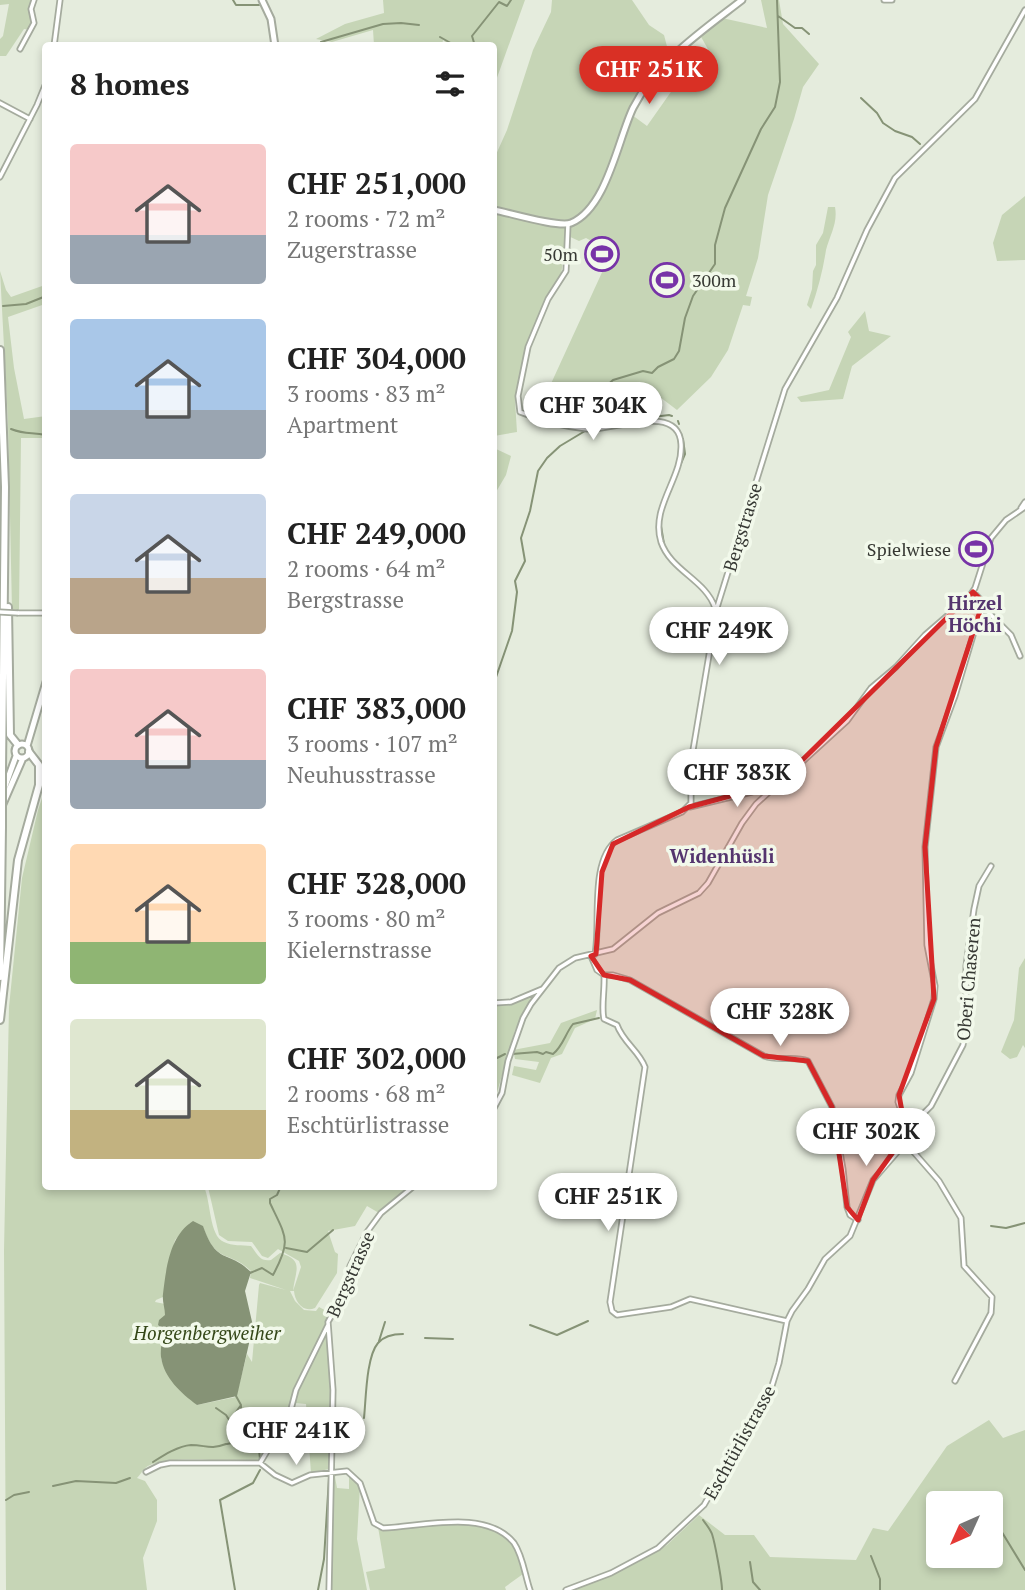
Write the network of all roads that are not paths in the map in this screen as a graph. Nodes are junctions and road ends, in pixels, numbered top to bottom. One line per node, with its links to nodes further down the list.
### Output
1 (34, 0): 10 (street)
2 (60, 0): 8 (street)
3 (262, 0): 9 (main road)
4 (742, 0): 16 (main road)
5 (884, 0): 6 (street)
6 (892, 0)
7 (1025, 10): 22 (street, Bergstrasse)
8 (55, 42)
9 (274, 42)
10 (20, 48)
11 (42, 92): 13 (street)
12 (0, 103): 13 (street)
13 (30, 119): 14 (street)
14 (0, 177)
15 (497, 211): 16 (main road)
16 (568, 224): 21 (street)
17 (0, 350): 19 (highway)
18 (1024, 506): 20 (street)
19 (5, 546): 29 (highway); 36 (highway, bridge)
20 (973, 592): 23 (street); 32 (street)
21 (710, 596): 22 (street); 24 (street)
22 (720, 596): 24 (street, Bergstrasse)
23 (984, 608): 27 (street); 46 (street)
24 (716, 610): 34 (street, Bergstrasse)
25 (0, 612): 26 (street, bridge)
26 (42, 613)
27 (1020, 656)
28 (42, 694): 29 (main road)
29 (24, 747): 30 (main road); 31 (main road); 43 (highway)
30 (16, 756): 31 (main road); 33 (main road)
31 (23, 758): 35 (main road)
32 (779, 783): 34 (street); 38 (street)
33 (0, 798)
34 (689, 807): 38 (street)
35 (0, 810)
36 (2, 827): 40 (highway)
37 (991, 866): 45 (street, Oberi Chaseren)
38 (593, 955): 39 (street); 41 (street)
39 (604, 975): 50 (street); 51 (street)
40 (0, 976)
41 (542, 989): 42 (street); 44 (street)
42 (497, 1003)
43 (0, 1020)
44 (497, 1102)
45 (911, 1120): 46 (street); 47 (street, Eschtürlistrasse)
46 (905, 1121): 47 (street)
47 (907, 1129): 48 (street, Eschtürlistrasse)
48 (904, 1141): 50 (street, Eschtürlistrasse); 53 (street)
49 (409, 1190): 52 (street, Bergstrasse)
50 (858, 1220): 51 (street, Eschtürlistrasse)
51 (787, 1321): 59 (street, Eschtürlistrasse)
52 (328, 1325): 54 (street); 55 (street, Bergstrasse)
53 (955, 1381)
54 (260, 1463): 55 (street); 56 (street)
55 (330, 1471): 57 (street, Bergstrasse); 58 (street)
56 (146, 1472)
57 (329, 1590)
58 (530, 1590)
59 (566, 1590)

